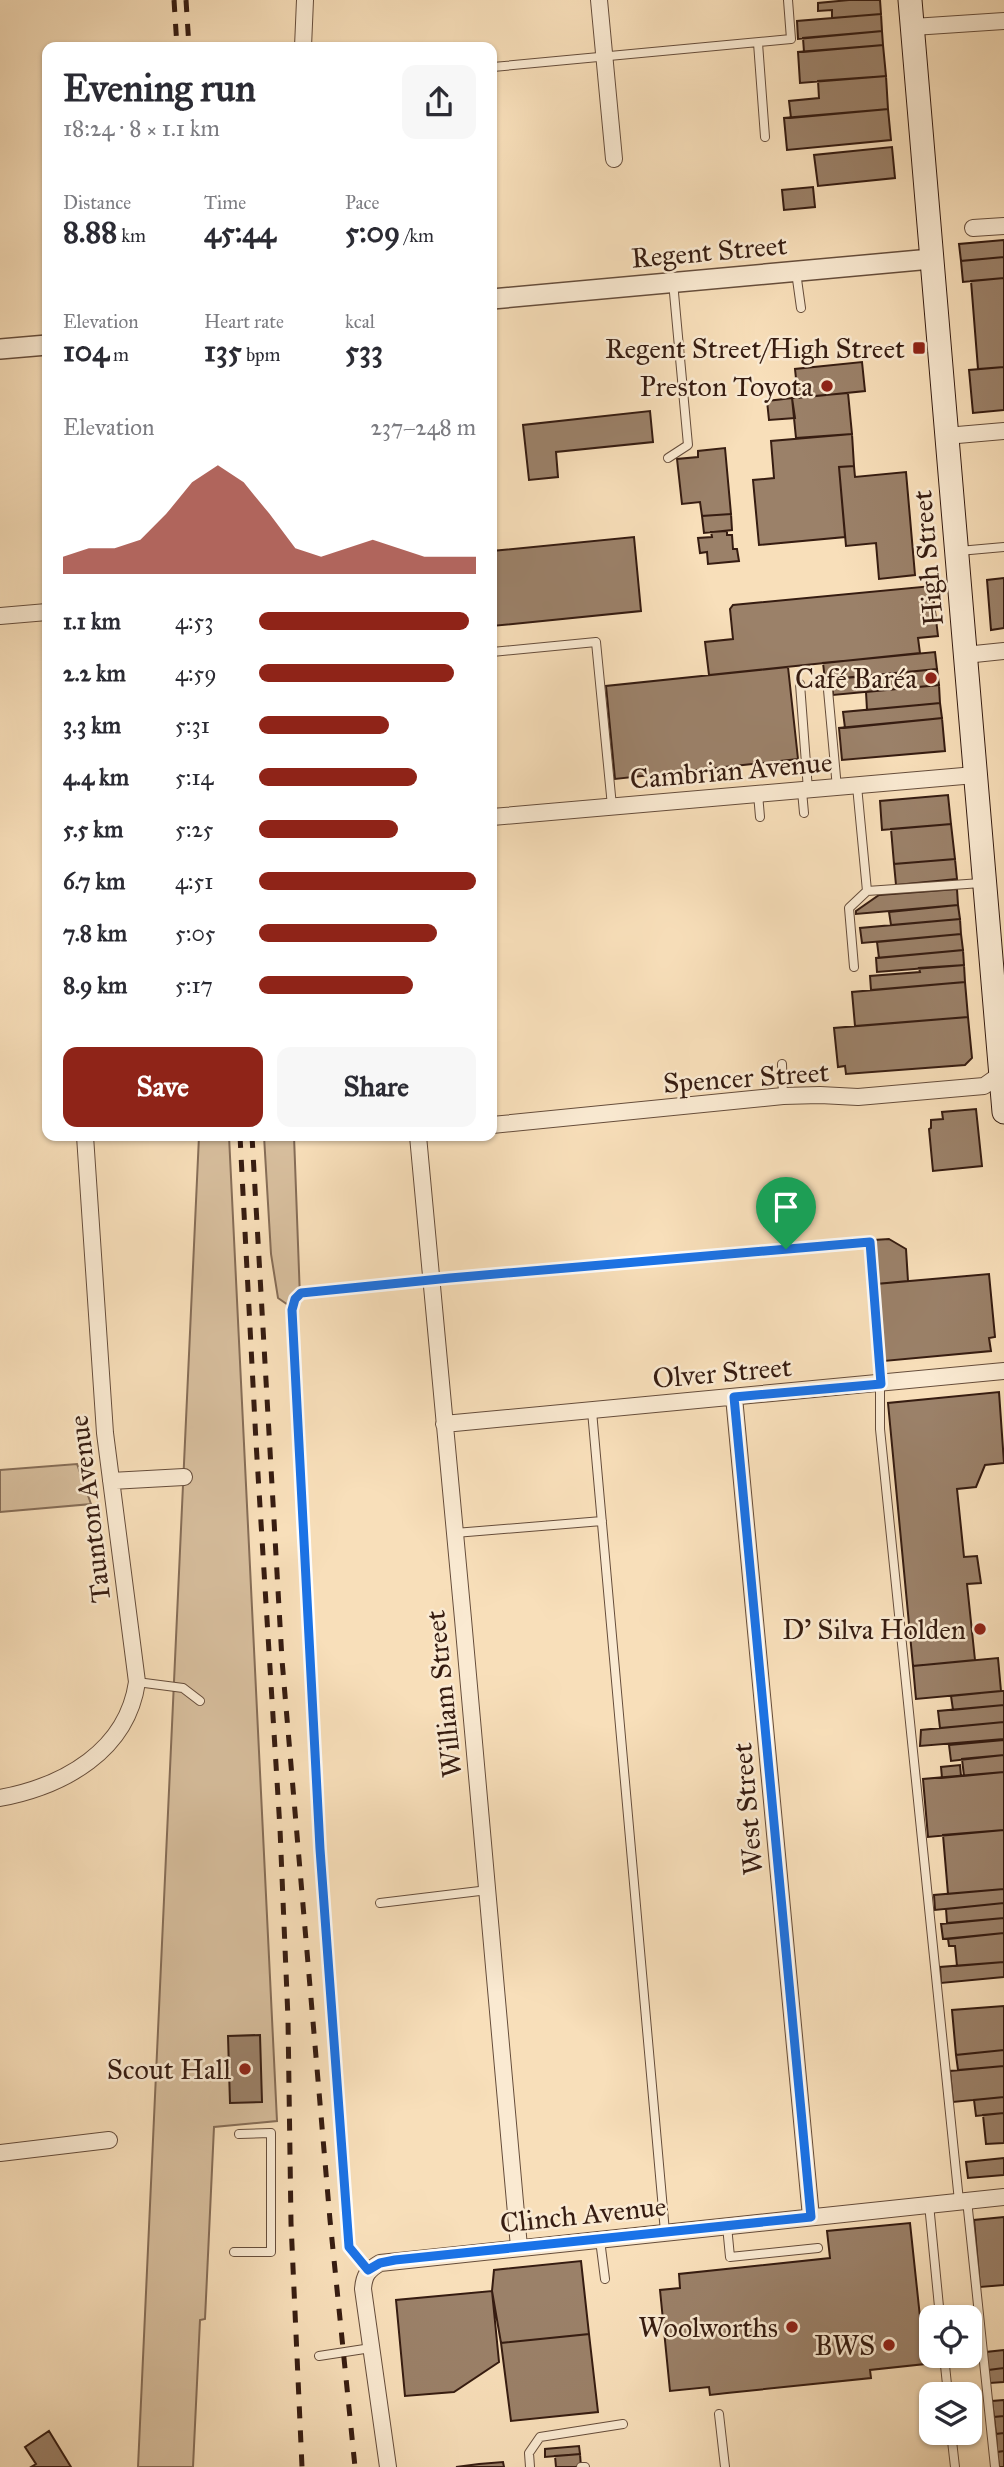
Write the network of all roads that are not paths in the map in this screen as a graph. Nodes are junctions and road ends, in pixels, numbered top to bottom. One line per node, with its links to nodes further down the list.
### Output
1 (305, 0): 7 (street)
2 (599, 0): 9 (street)
3 (788, 0): 8 (lane)
4 (910, 0): 6 (main road, High Street)
5 (1004, 21): 6 (street)
6 (913, 27): 15 (main road, High Street)
7 (303, 42)
8 (758, 43): 9 (lane); 11 (lane)
9 (604, 59): 10 (lane); 12 (street)
10 (497, 67)
11 (765, 137)
12 (614, 159)
13 (1004, 226): 14 (street)
14 (973, 228)
15 (931, 259): 16 (street, Regent Street); 23 (main road, High Street)
16 (796, 271): 17 (street, Regent Street); 19 (lane)
17 (673, 282): 18 (street, Regent Street); 24 (lane)
18 (497, 299)
19 (801, 308)
20 (42, 345): 21 (street)
21 (0, 349)
22 (1004, 430): 23 (street)
23 (946, 436): 26 (main road, High Street)
24 (668, 458)
25 (1004, 547): 26 (lane)
26 (956, 551): 31 (main road, High Street)
27 (42, 612): 28 (street)
28 (0, 616)
29 (1004, 651): 31 (street)
30 (497, 652): 39 (lane)
31 (965, 655): 34 (main road, High Street)
32 (800, 684): 37 (lane)
33 (828, 690): 36 (lane)
34 (975, 775): 35 (street, Cambrian Avenue); 43 (main road, High Street)
35 (857, 786): 36 (street, Cambrian Avenue); 44 (lane)
36 (837, 788): 37 (street, Cambrian Avenue)
37 (805, 790): 38 (street, Cambrian Avenue); 40 (lane)
38 (758, 794): 39 (street, Cambrian Avenue); 42 (lane)
39 (612, 807): 41 (street, Cambrian Avenue)
40 (804, 813)
41 (497, 817)
42 (760, 817)
43 (984, 882): 44 (lane); 47 (main road, High Street)
44 (867, 891): 45 (lane)
45 (854, 967)
46 (782, 1063): 48 (lane)
47 (1002, 1072): 48 (street, Spencer Street); 49 (main road, High Street)
48 (783, 1096): 50 (street, Spencer Street)
49 (1004, 1112)
50 (497, 1125)
51 (85, 1141): 60 (street, Taunton Avenue)
52 (419, 1141): 53 (street, William Street)
53 (433, 1279): 55 (lane); 58 (street, William Street); 81 (lane)
54 (1004, 1371): 55 (street, Olver Street)
55 (881, 1384): 56 (street, Olver Street); 72 (lane)
56 (734, 1397): 57 (street, Olver Street); 74 (street, West Street)
57 (592, 1411): 58 (street, Olver Street); 61 (lane)
58 (444, 1424): 62 (street, William Street)
59 (184, 1477): 60 (street)
60 (111, 1481): 63 (street, Taunton Avenue)
61 (602, 1521): 62 (lane); 76 (lane)
62 (454, 1533): 66 (street, William Street)
63 (138, 1682): 64 (lane); 65 (street, Taunton Avenue)
64 (200, 1701)
65 (0, 1798)
66 (488, 1890): 67 (lane); 78 (street, William Street)
67 (380, 1902)
68 (239, 2134): 80 (lane)
69 (109, 2140): 70 (street)
70 (0, 2153)
71 (1004, 2197): 72 (street, Clinch Avenue)
72 (963, 2201): 73 (street, Clinch Avenue); 93 (lane)
73 (929, 2204): 74 (street, Clinch Avenue); 83 (lane)
74 (811, 2217): 75 (street, Clinch Avenue)
75 (727, 2226): 76 (street, Clinch Avenue); 79 (lane)
76 (664, 2232): 77 (street, Clinch Avenue)
77 (600, 2238): 78 (street, Clinch Avenue); 82 (lane)
78 (519, 2247): 81 (street, Clinch Avenue)
79 (817, 2248)
80 (234, 2252)
81 (368, 2270): 84 (street)
82 (605, 2279)
83 (939, 2305)
84 (371, 2348): 85 (lane); 89 (street)
85 (318, 2356)
86 (719, 2414): 91 (lane)
87 (623, 2424): 90 (lane)
88 (952, 2445): 92 (lane)
89 (388, 2467)
90 (530, 2467)
91 (725, 2467)
92 (955, 2467)
93 (995, 2467)

